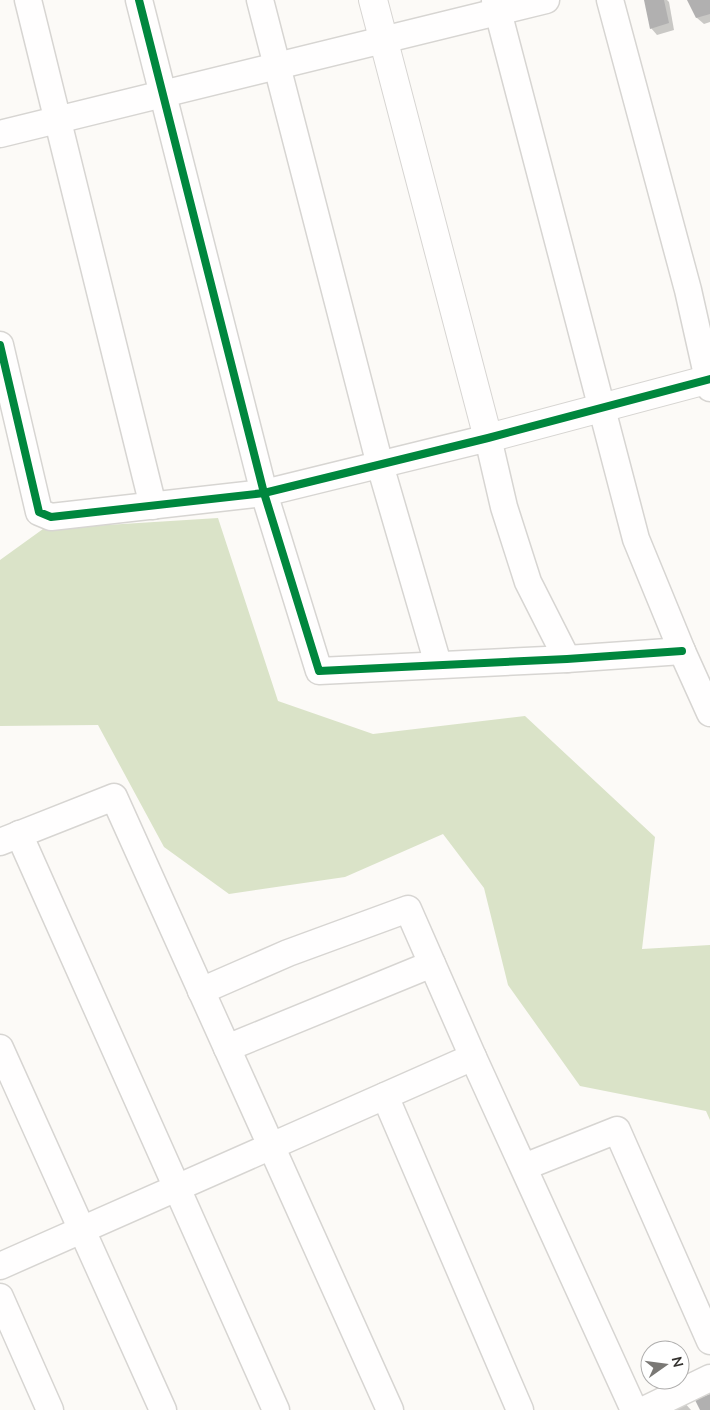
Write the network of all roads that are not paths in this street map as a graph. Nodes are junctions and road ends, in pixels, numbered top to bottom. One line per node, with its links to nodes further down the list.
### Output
1 (28, 0): 11 (street)
2 (139, 0): 10 (street)
3 (260, 0): 9 (street)
4 (373, 0): 8 (street)
5 (546, 0): 7 (street)
6 (610, 0): 14 (street)
7 (497, 6): 8 (street); 15 (street)
8 (383, 40): 9 (street); 16 (street)
9 (277, 66): 10 (street); 17 (street)
10 (163, 94): 11 (street); 18 (street)
11 (58, 120): 12 (street); 19 (street)
12 (0, 134)
13 (0, 345): 19 (street)
14 (709, 382): 15 (street)
15 (601, 408): 16 (street); 20 (street)
16 (488, 438): 17 (street); 21 (street)
17 (380, 464): 18 (street); 22 (street)
18 (264, 493): 19 (street); 22 (street)
19 (153, 506)
20 (682, 651): 21 (street); 23 (street)
21 (568, 660): 22 (street)
22 (438, 664)
23 (710, 713)
24 (10, 838): 26 (street); 33 (street)
25 (432, 964): 26 (street); 28 (street); 29 (street)
26 (201, 991): 28 (street)
27 (0, 1048): 34 (street)
28 (227, 1048): 31 (street)
29 (473, 1057): 30 (street); 32 (street)
30 (385, 1096): 31 (street); 43 (street)
31 (271, 1146): 33 (street); 42 (street)
32 (524, 1167): 37 (street); 44 (street)
33 (177, 1188): 34 (street); 41 (street)
34 (83, 1230): 35 (street); 40 (street)
35 (0, 1266)
36 (0, 1297): 39 (street)
37 (710, 1341)
38 (710, 1378): 45 (street)
39 (50, 1410)
40 (163, 1410)
41 (276, 1410)
42 (390, 1410)
43 (520, 1410)
44 (634, 1410)
45 (644, 1410)

